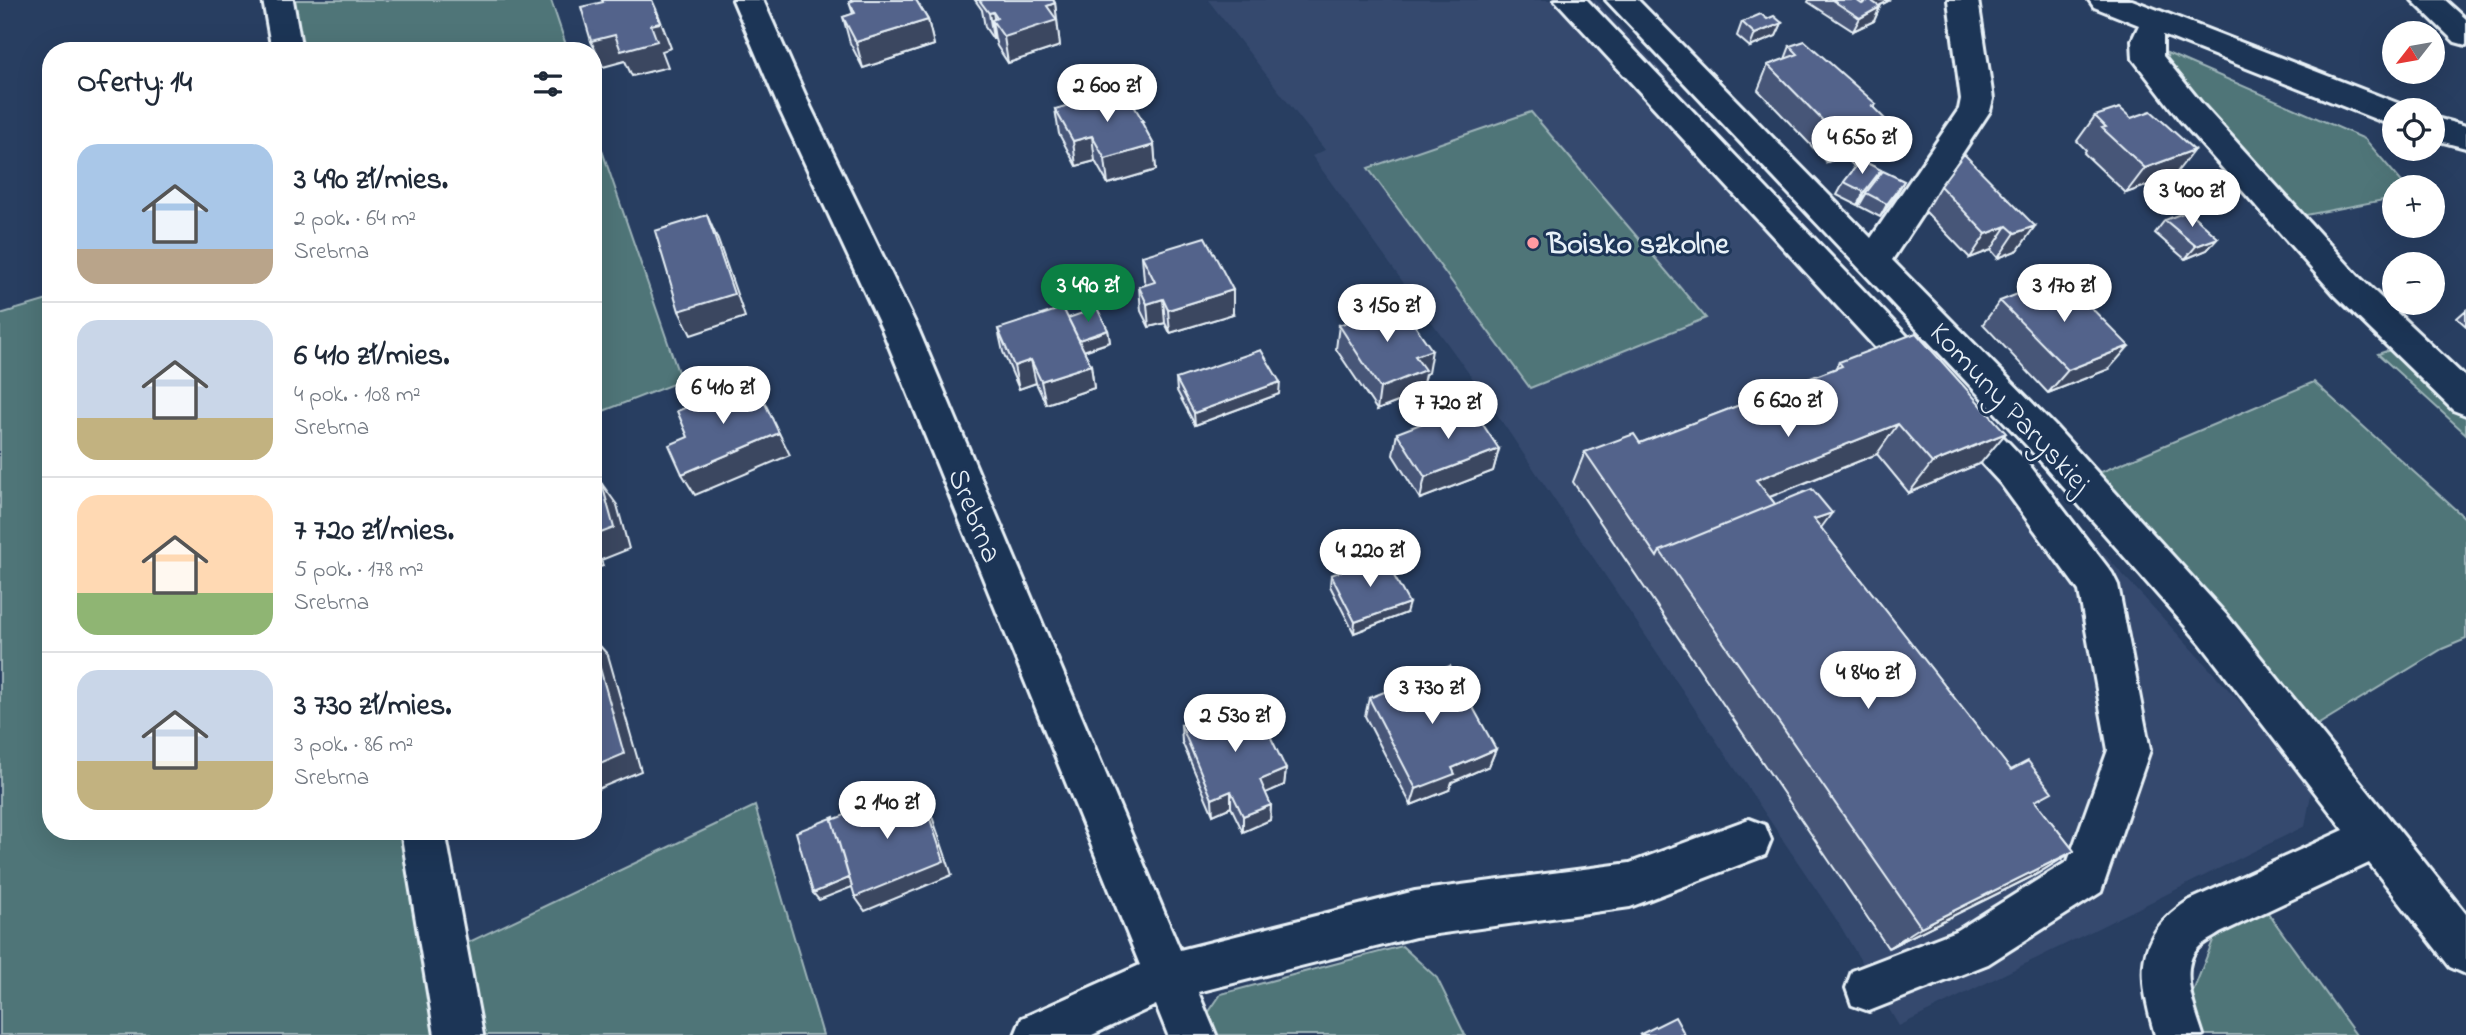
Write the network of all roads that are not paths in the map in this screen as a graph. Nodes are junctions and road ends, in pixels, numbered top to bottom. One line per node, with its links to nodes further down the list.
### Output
1 (278, 0): 10 (street)
2 (748, 0): 20 (street, Srebrna)
3 (1570, 0): 21 (street)
4 (1621, 0): 14 (street, Komuny Paryskiej)
5 (1963, 0): 14 (street)
6 (2104, 0): 8 (street)
7 (2427, 0): 9 (street)
8 (2155, 22): 11 (street); 15 (street)
9 (2466, 35)
10 (285, 42)
11 (2382, 109)
12 (2445, 131): 13 (street)
13 (2466, 137)
14 (1873, 261): 16 (street, Komuny Paryskiej)
15 (2466, 400)
16 (2376, 837): 19 (street, Komuny Paryskiej); 25 (street)
17 (426, 840): 22 (street)
18 (1749, 840): 20 (street)
19 (2466, 951)
20 (1167, 976): 23 (street); 24 (street, Srebrna)
21 (1869, 988)
22 (459, 1035)
23 (1039, 1035)
24 (1192, 1035)
25 (2179, 1035)

